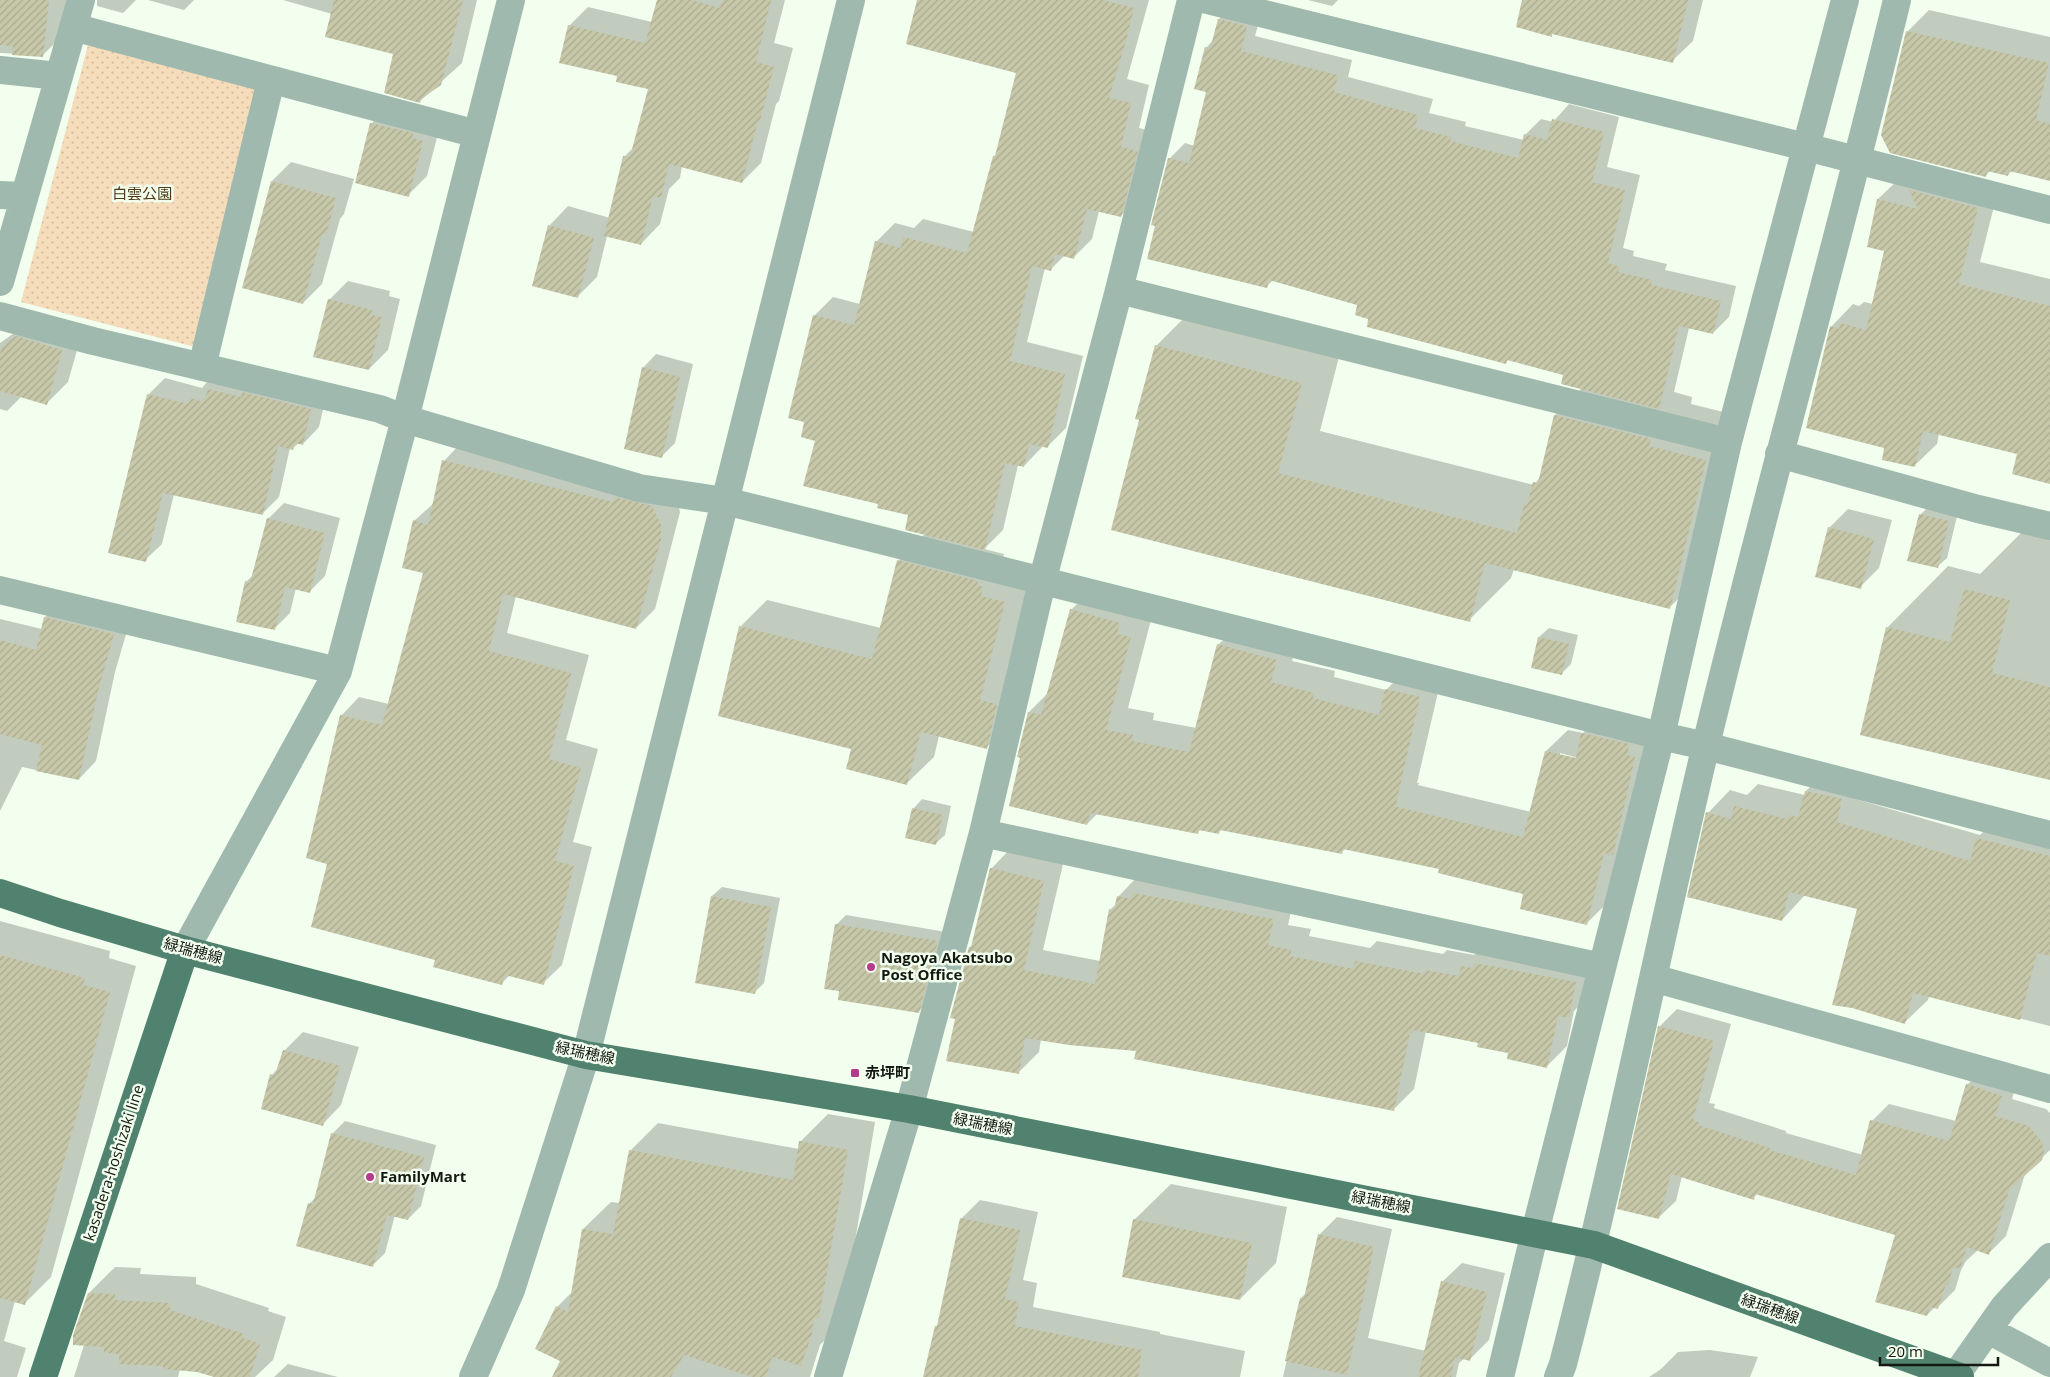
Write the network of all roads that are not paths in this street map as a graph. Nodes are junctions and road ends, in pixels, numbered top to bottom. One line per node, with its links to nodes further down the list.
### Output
1 (81, 0): 8 (street)
2 (511, 0): 12 (street)
3 (851, 0): 24 (street)
4 (1191, 0): 18 (street)
5 (1207, 0): 13 (street)
6 (1845, 0): 13 (street)
7 (1897, 0): 14 (street)
8 (73, 27): 10 (street); 11 (street)
9 (0, 70): 10 (street)
10 (59, 76): 15 (street)
11 (272, 80): 12 (street); 20 (street)
12 (477, 134): 21 (street)
13 (1806, 147): 14 (street); 22 (street)
14 (1859, 161): 16 (street); 23 (street)
15 (12, 196): 17 (street)
16 (2050, 210)
17 (0, 282)
18 (1119, 290): 22 (street); 26 (street)
19 (0, 316): 20 (street)
20 (202, 367): 21 (street)
21 (405, 419): 24 (street); 28 (street)
22 (1728, 442): 29 (street)
23 (1779, 454): 25 (street); 30 (street)
24 (725, 500): 26 (street); 37 (street)
25 (2050, 526)
26 (1042, 582): 29 (street); 31 (street)
27 (0, 590): 28 (street)
28 (338, 671): 34 (street)
29 (1661, 736): 30 (street); 35 (street)
30 (1706, 746): 32 (street); 36 (street)
31 (983, 833): 35 (street); 39 (street)
32 (2050, 835)
33 (0, 893): 34 (main road, 緑瑞穂線)
34 (185, 950): 37 (main road, 緑瑞穂線); 46 (main road, kasadera-hoshizaki line)
35 (1602, 966): 40 (street)
36 (1653, 978): 38 (street); 41 (street)
37 (586, 1054): 39 (main road, 緑瑞穂線); 47 (street)
38 (2050, 1089)
39 (909, 1109): 40 (main road, 緑瑞穂線); 48 (street)
40 (1534, 1232): 41 (main road, 緑瑞穂線); 49 (street)
41 (1594, 1246): 45 (main road, 緑瑞穂線); 50 (street)
42 (2050, 1257): 43 (street)
43 (1988, 1330): 44 (street); 45 (street)
44 (2050, 1363)
45 (1958, 1376)
46 (43, 1377)
47 (473, 1377)
48 (828, 1377)
49 (1500, 1377)
50 (1558, 1377)

